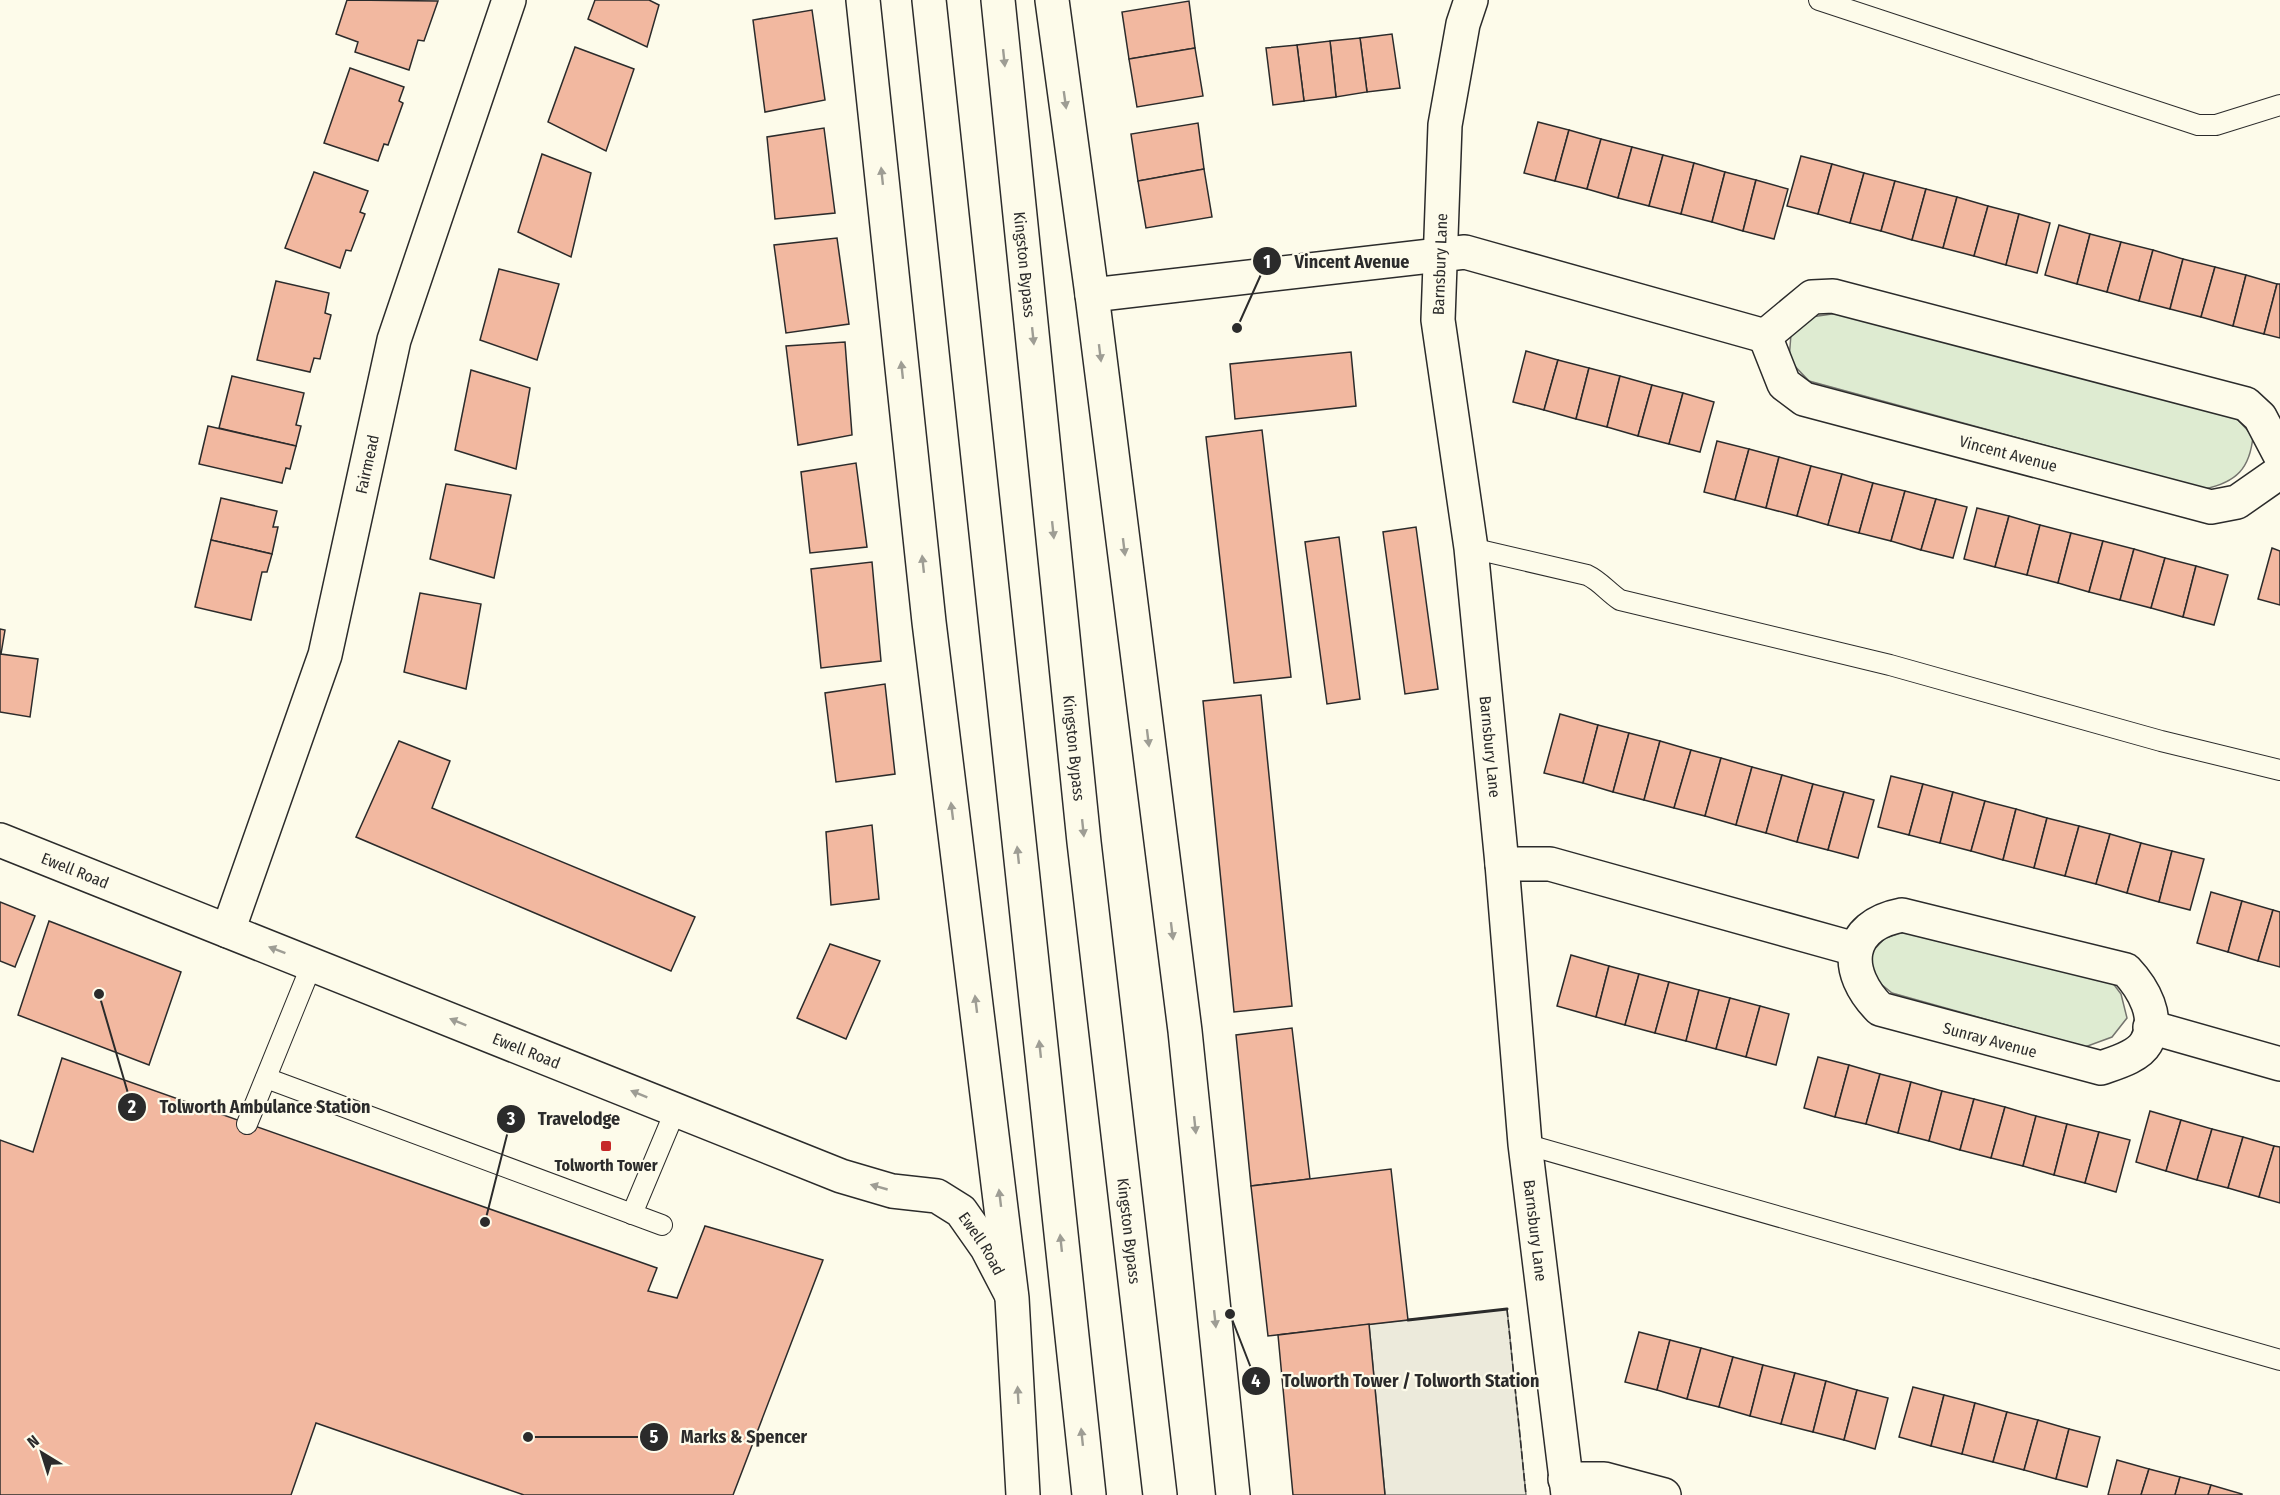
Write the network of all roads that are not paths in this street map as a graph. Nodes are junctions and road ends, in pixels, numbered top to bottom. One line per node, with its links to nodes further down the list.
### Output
1 (509, 0): 18 (main road, Fairmead)
2 (863, 0): 29 (main road, one-way to 2)
3 (929, 0): 33 (main road, one-way to 3)
4 (998, 0): 34 (main road, Kingston Bypass, one-way to 34)
5 (1052, 0): 10 (main road, one-way to 10)
6 (1471, 0): 9 (main road, Barnsbury Lane)
7 (1819, 0): 8 (lane)
8 (2280, 105)
9 (1441, 253): 10 (main road); 11 (main road); 14 (main road, Barnsbury Lane)
10 (1092, 295): 35 (main road, one-way to 35)
11 (1765, 336): 12 (main road); 13 (main road, Vincent Avenue)
12 (2280, 454)
13 (2280, 472)
14 (1471, 548): 15 (lane); 17 (main road, Barnsbury Lane)
15 (2280, 771)
16 (0, 840): 18 (main road, Ewell Road)
17 (1502, 864): 19 (main road); 26 (main road, Barnsbury Lane)
18 (228, 931): 20 (main road, Ewell Road, one-way to 18)
19 (1855, 949): 21 (main road); 21 (main road, Sunray Avenue)
20 (312, 964): 23 (lane); 24 (main road, Ewell Road, one-way to 20)
21 (2150, 1027): 22 (main road)
22 (2280, 1064)
23 (266, 1078): 25 (lane); 27 (lane)
24 (676, 1109): 27 (lane); 29 (main road, Ewell Road, one-way to 24)
25 (247, 1124)
26 (1525, 1144): 30 (lane); 31 (main road, Barnsbury Lane)
27 (632, 1214): 28 (lane)
28 (662, 1225)
29 (1012, 1298): 32 (main road, one-way to 29)
30 (2280, 1360)
31 (1567, 1487): 36 (main road)
32 (1023, 1495)
33 (1089, 1495)
34 (1160, 1495)
35 (1233, 1495)
36 (1664, 1495)

